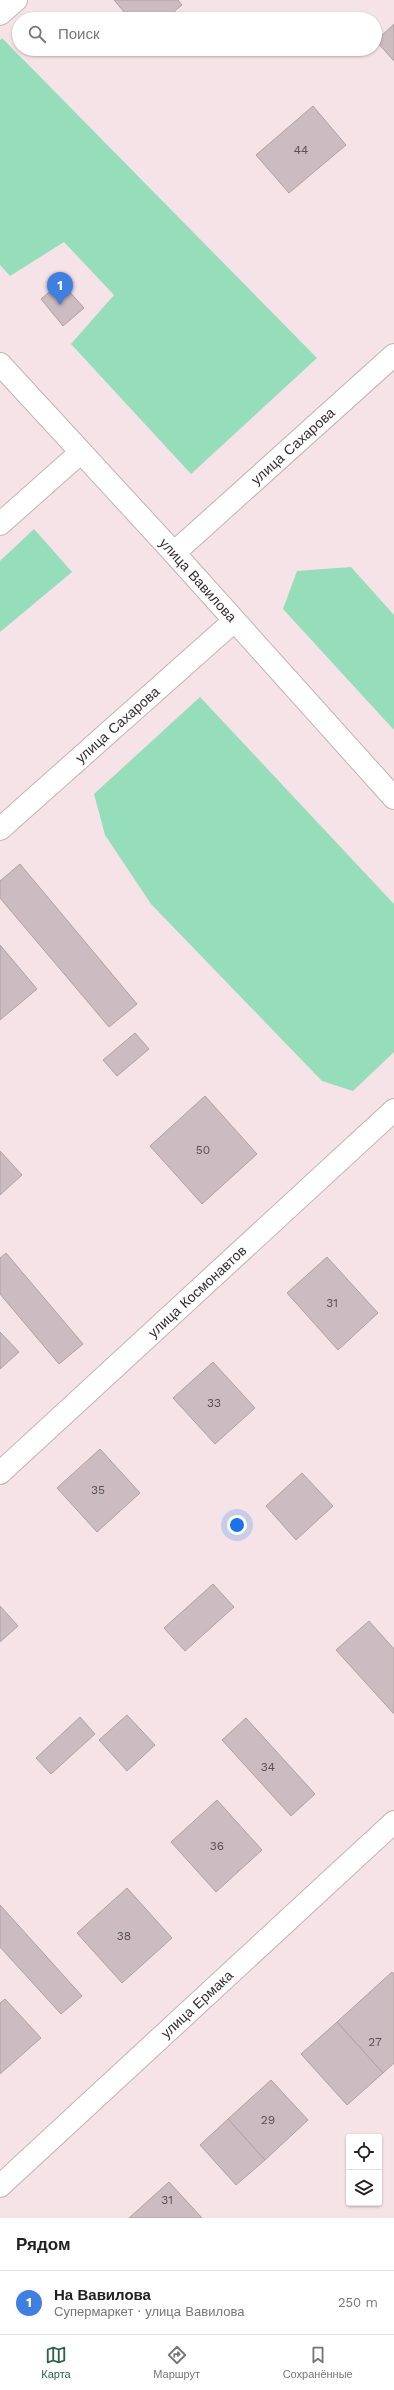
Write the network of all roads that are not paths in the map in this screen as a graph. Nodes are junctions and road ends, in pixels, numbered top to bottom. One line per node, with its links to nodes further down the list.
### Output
1 (16, 0): 2 (street)
2 (0, 14)
3 (394, 355): 7 (street, улица Сахарова)
4 (0, 364): 5 (street, улица Вавилова)
5 (80, 453): 6 (street); 7 (street, улица Вавилова)
6 (0, 524)
7 (174, 553): 8 (street, улица Вавилова)
8 (234, 621): 9 (street, улица Вавилова); 10 (street, улица Сахарова)
9 (394, 798)
10 (0, 829)
11 (394, 1110): 12 (street, улица Космонавтов)
12 (0, 1473)
13 (394, 1822): 14 (street, улица Ермака)
14 (0, 2186)

